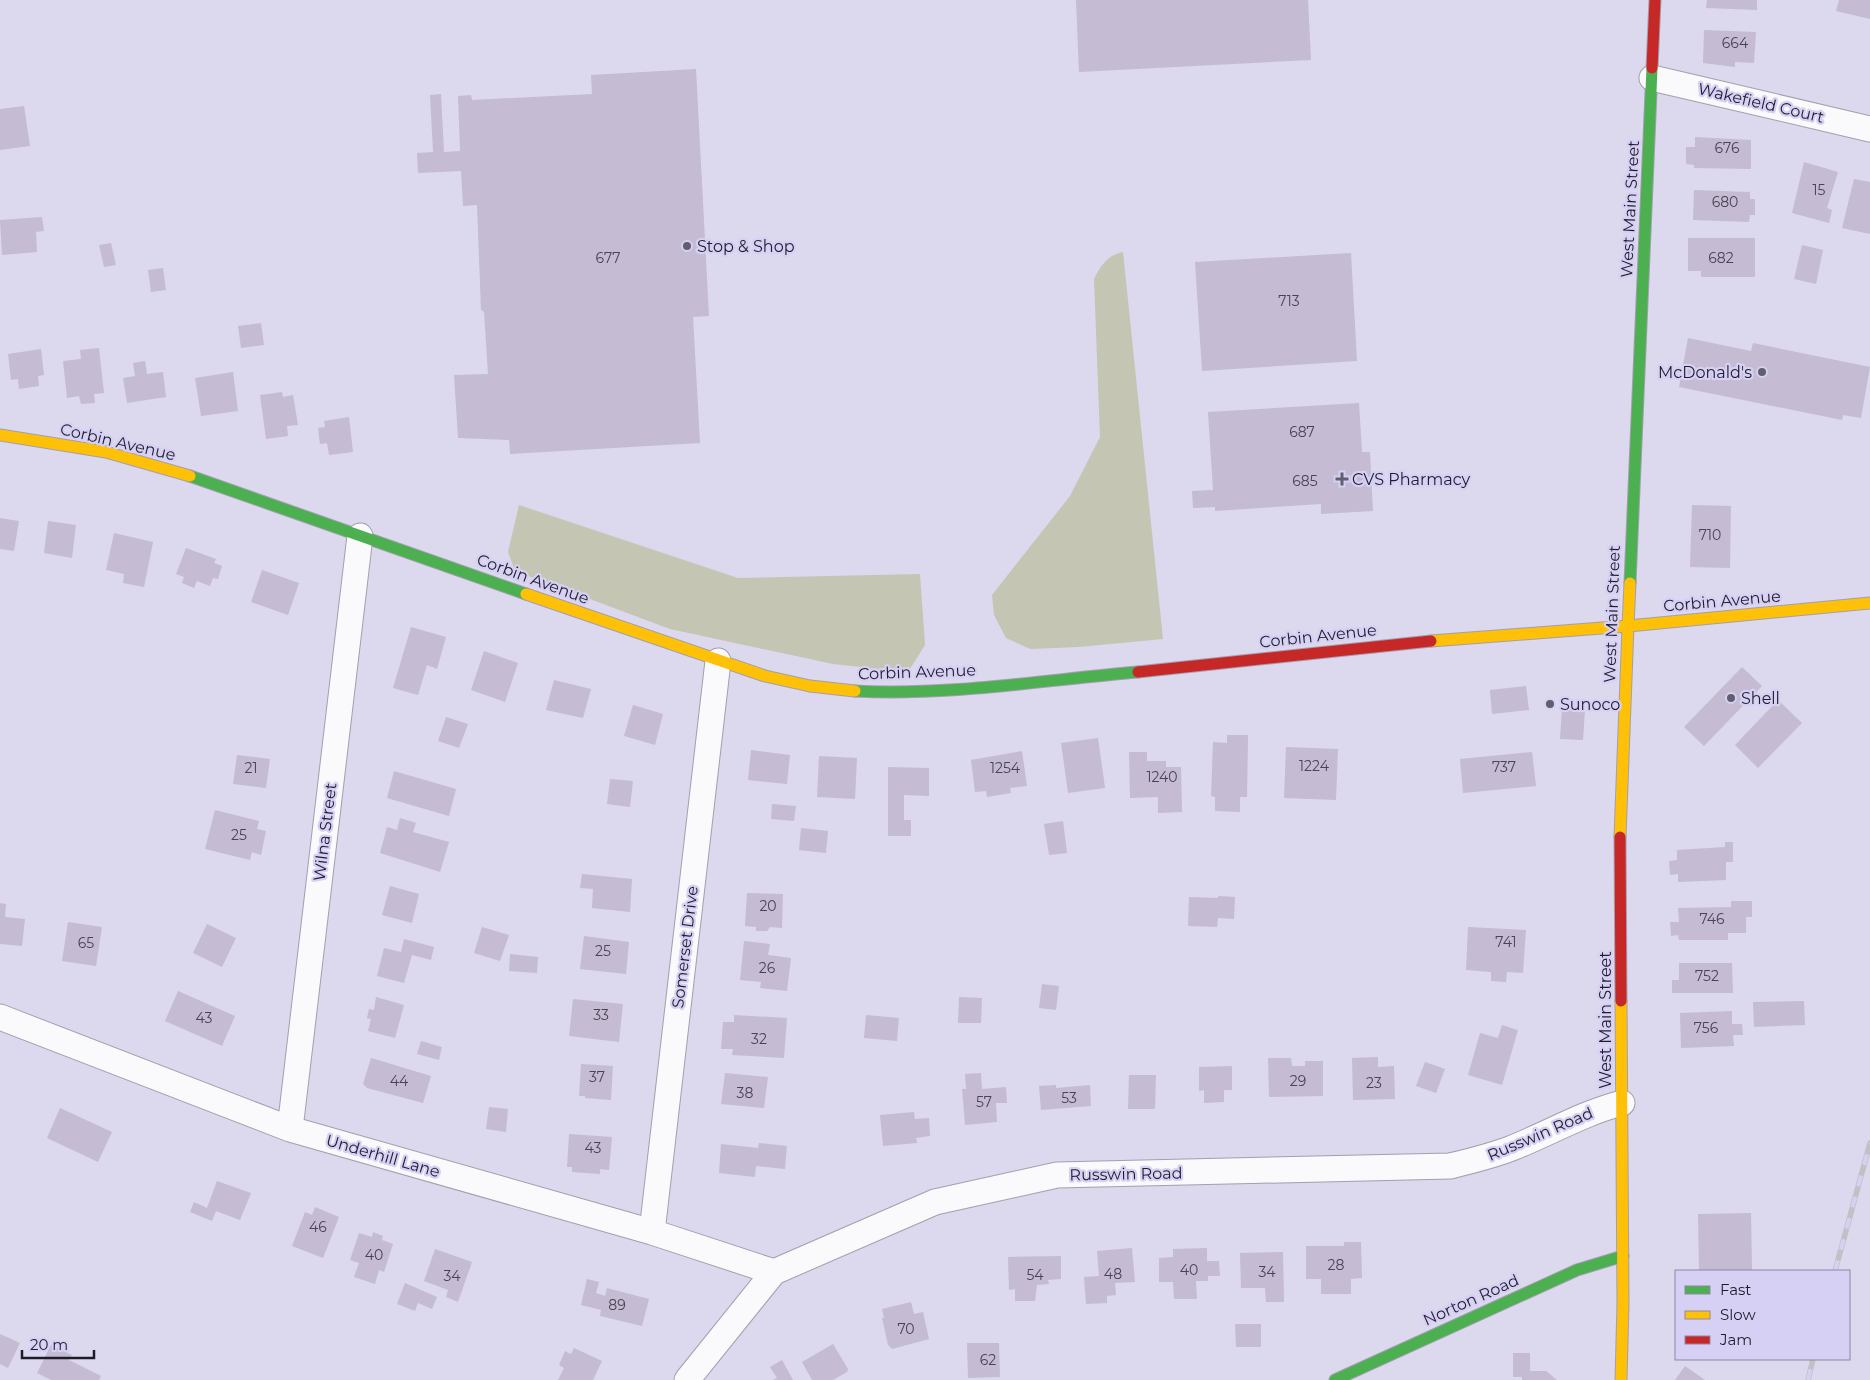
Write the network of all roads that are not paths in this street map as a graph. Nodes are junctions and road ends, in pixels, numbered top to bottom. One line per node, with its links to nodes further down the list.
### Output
1 (1655, 0): 2 (main road, West Main Street)
2 (1652, 78): 3 (street, Wakefield Court); 7 (main road, West Main Street)
3 (1870, 129)
4 (0, 435): 5 (main road, Corbin Avenue)
5 (360, 536): 8 (main road, Corbin Avenue); 11 (street, Wilna Street)
6 (1870, 603): 7 (main road, Corbin Avenue)
7 (1628, 626): 8 (main road, Corbin Avenue); 10 (main road, West Main Street)
8 (718, 661): 12 (street, Somerset Drive)
9 (0, 1018): 11 (street, Underhill Lane)
10 (1622, 1103): 13 (main road, West Main Street); 14 (street, Russwin Road)
11 (290, 1129): 12 (street, Underhill Lane)
12 (652, 1232): 14 (street, Underhill Lane)
13 (1623, 1256): 16 (main road, Norton Road); 17 (main road, West Main Street)
14 (774, 1272): 15 (street, Russwin Road)
15 (687, 1380)
16 (1335, 1380)
17 (1621, 1380)

